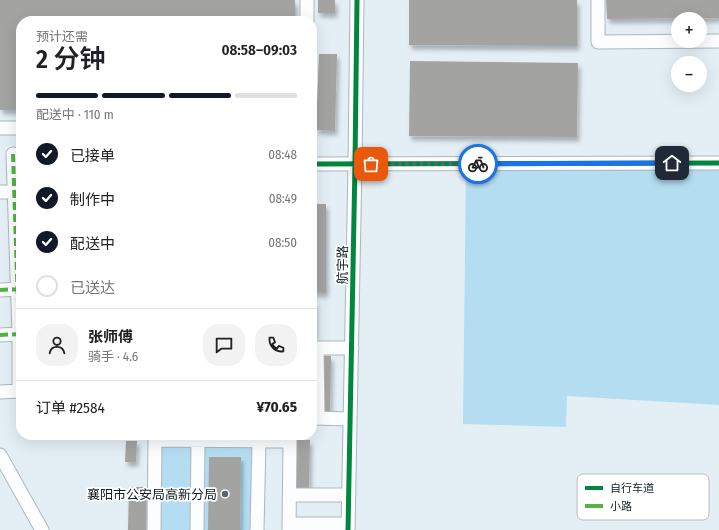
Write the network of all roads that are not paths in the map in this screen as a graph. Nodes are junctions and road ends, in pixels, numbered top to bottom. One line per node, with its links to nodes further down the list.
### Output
1 (307, 0): 4 (street)
2 (357, 0): 11 (street, 航宇路)
3 (598, 0): 5 (street)
4 (307, 16)
5 (719, 41)
6 (0, 128): 7 (street)
7 (16, 128)
8 (13, 154): 12 (street)
9 (719, 163): 11 (street)
10 (317, 164): 11 (street)
11 (356, 164): 20 (street, 航宇路)
12 (16, 177)
13 (0, 192): 14 (street)
14 (16, 192)
15 (16, 289): 16 (street)
16 (0, 290)
17 (16, 334): 18 (street)
18 (0, 335)
19 (317, 348): 20 (street)
20 (352, 348): 24 (street, 航宇路)
21 (16, 391): 22 (street)
22 (0, 392)
23 (317, 418): 24 (street)
24 (350, 419): 29 (street, 航宇路)
25 (198, 441): 26 (street); 33 (street); 34 (street)
26 (259, 441): 28 (street); 35 (street)
27 (0, 455): 32 (street)
28 (290, 495): 29 (street); 30 (street)
29 (349, 495): 31 (street, 航宇路)
30 (290, 527): 31 (street)
31 (348, 527)
32 (42, 530)
33 (154, 530)
34 (198, 530)
35 (257, 530)

